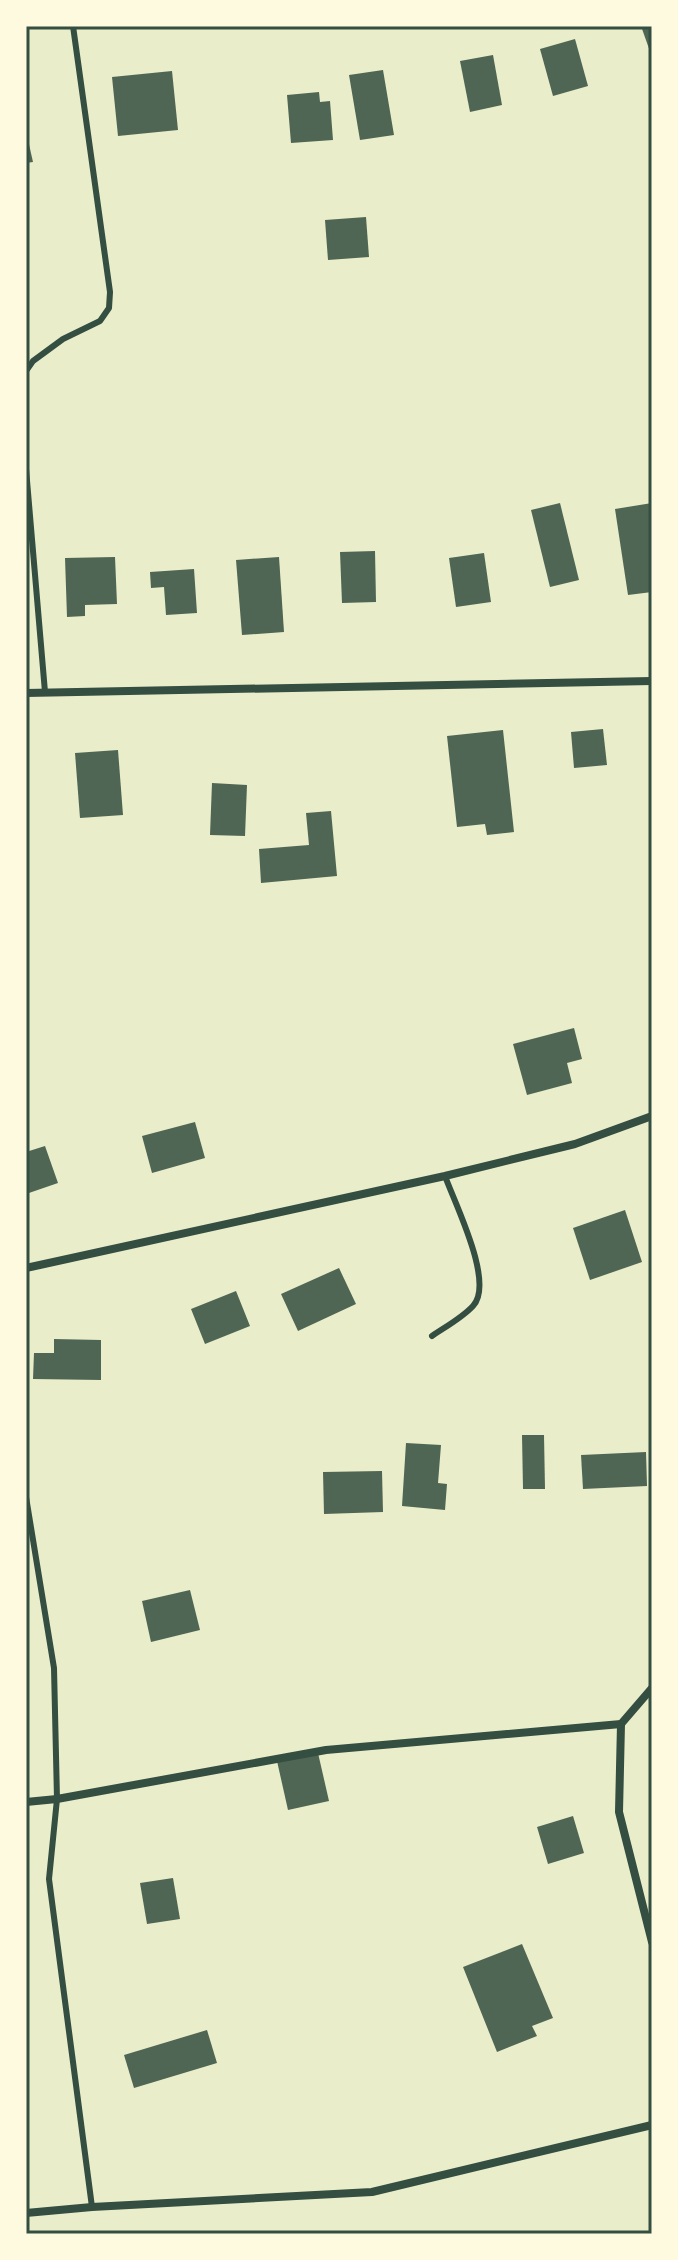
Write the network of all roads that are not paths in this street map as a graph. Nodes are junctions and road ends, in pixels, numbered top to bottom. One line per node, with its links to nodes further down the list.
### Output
1 (73, 26): 2 (lane)
2 (26, 371)
3 (26, 469): 5 (lane)
4 (652, 681): 5 (street)
5 (45, 692): 6 (street)
6 (26, 693)
7 (652, 1116): 8 (street)
8 (445, 1176): 9 (street); 10 (lane)
9 (26, 1268)
10 (432, 1336)
11 (26, 1497): 14 (lane)
12 (652, 1688): 13 (street)
13 (621, 1724): 14 (street); 16 (street)
14 (57, 1799): 15 (street); 18 (lane)
15 (26, 1802)
16 (652, 1942)
17 (652, 2125): 18 (street)
18 (92, 2207): 19 (street)
19 (26, 2213)

